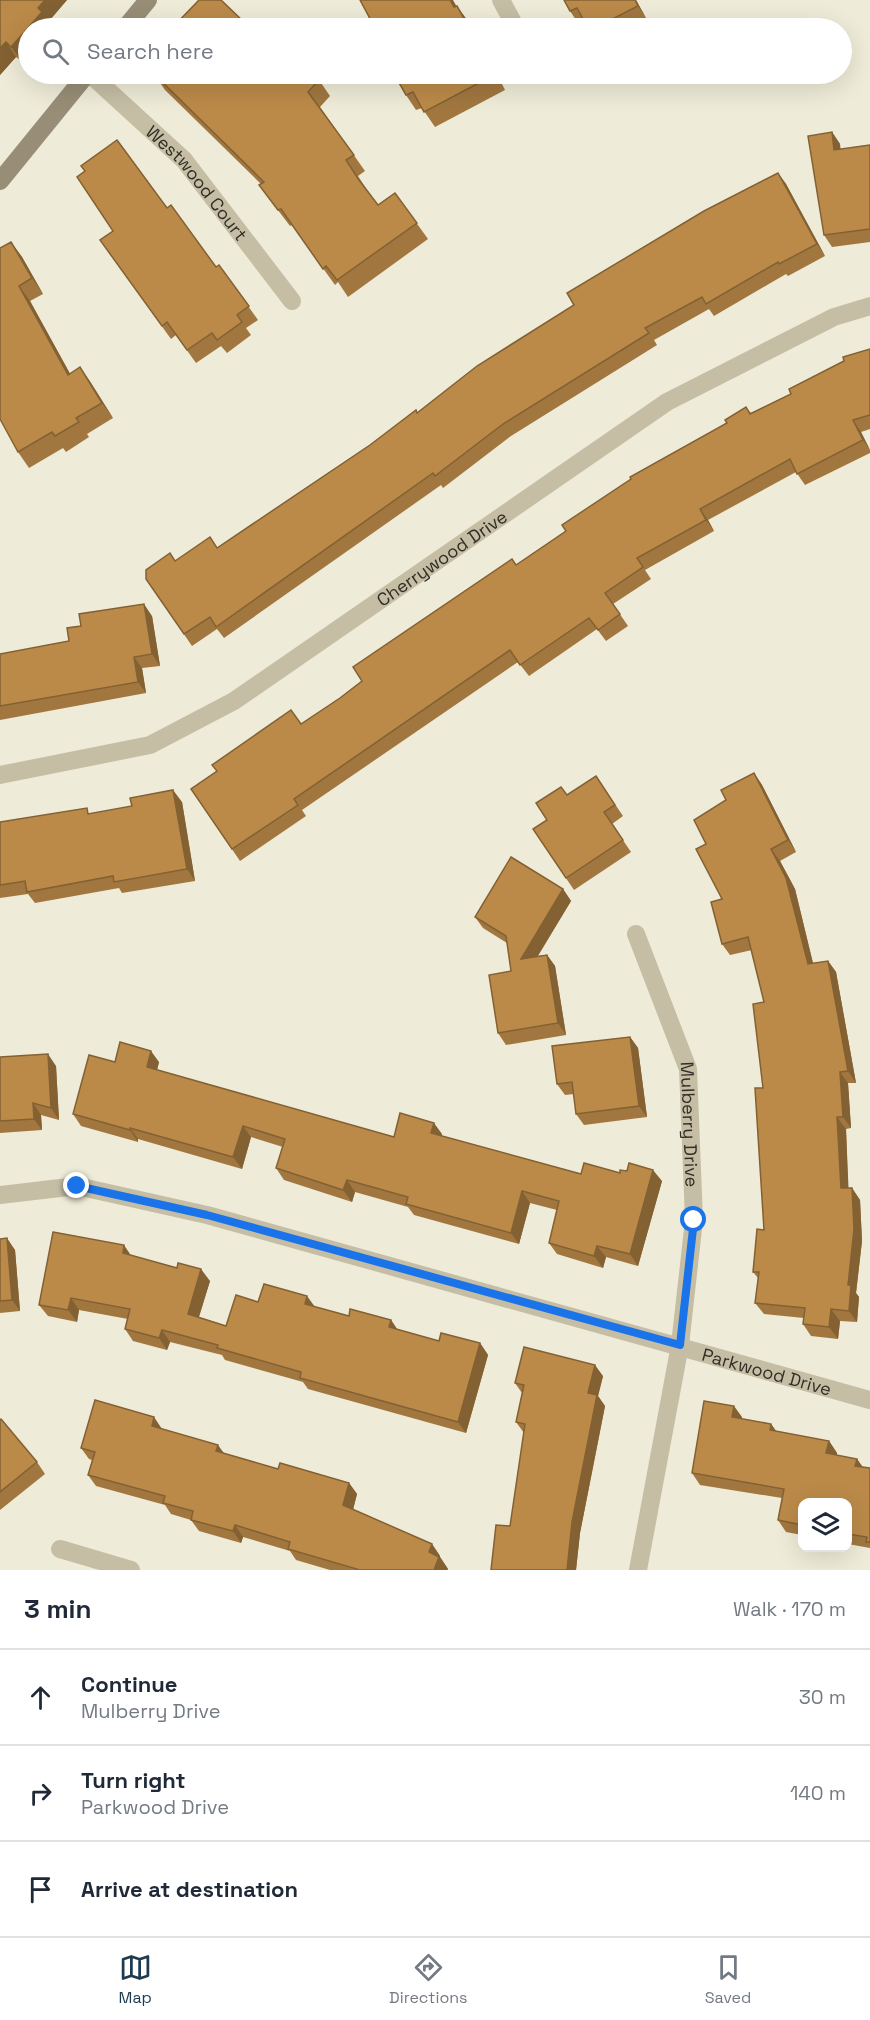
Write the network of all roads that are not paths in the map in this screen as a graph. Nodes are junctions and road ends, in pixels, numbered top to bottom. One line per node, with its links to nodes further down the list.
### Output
1 (148, 0): 3 (street)
2 (501, 0): 4 (street)
3 (133, 18)
4 (511, 18)
5 (81, 84): 7 (street)
6 (100, 84): 8 (street, Westwood Court)
7 (0, 181)
8 (292, 301)
9 (870, 306): 10 (street, Cherrywood Drive)
10 (0, 775)
11 (636, 934): 13 (street, Mulberry Drive)
12 (0, 1194): 13 (street, Parkwood Drive)
13 (680, 1345): 14 (street, Parkwood Drive); 17 (street, Mulberry Drive)
14 (870, 1400)
15 (60, 1549): 16 (street)
16 (131, 1570)
17 (638, 1570)

